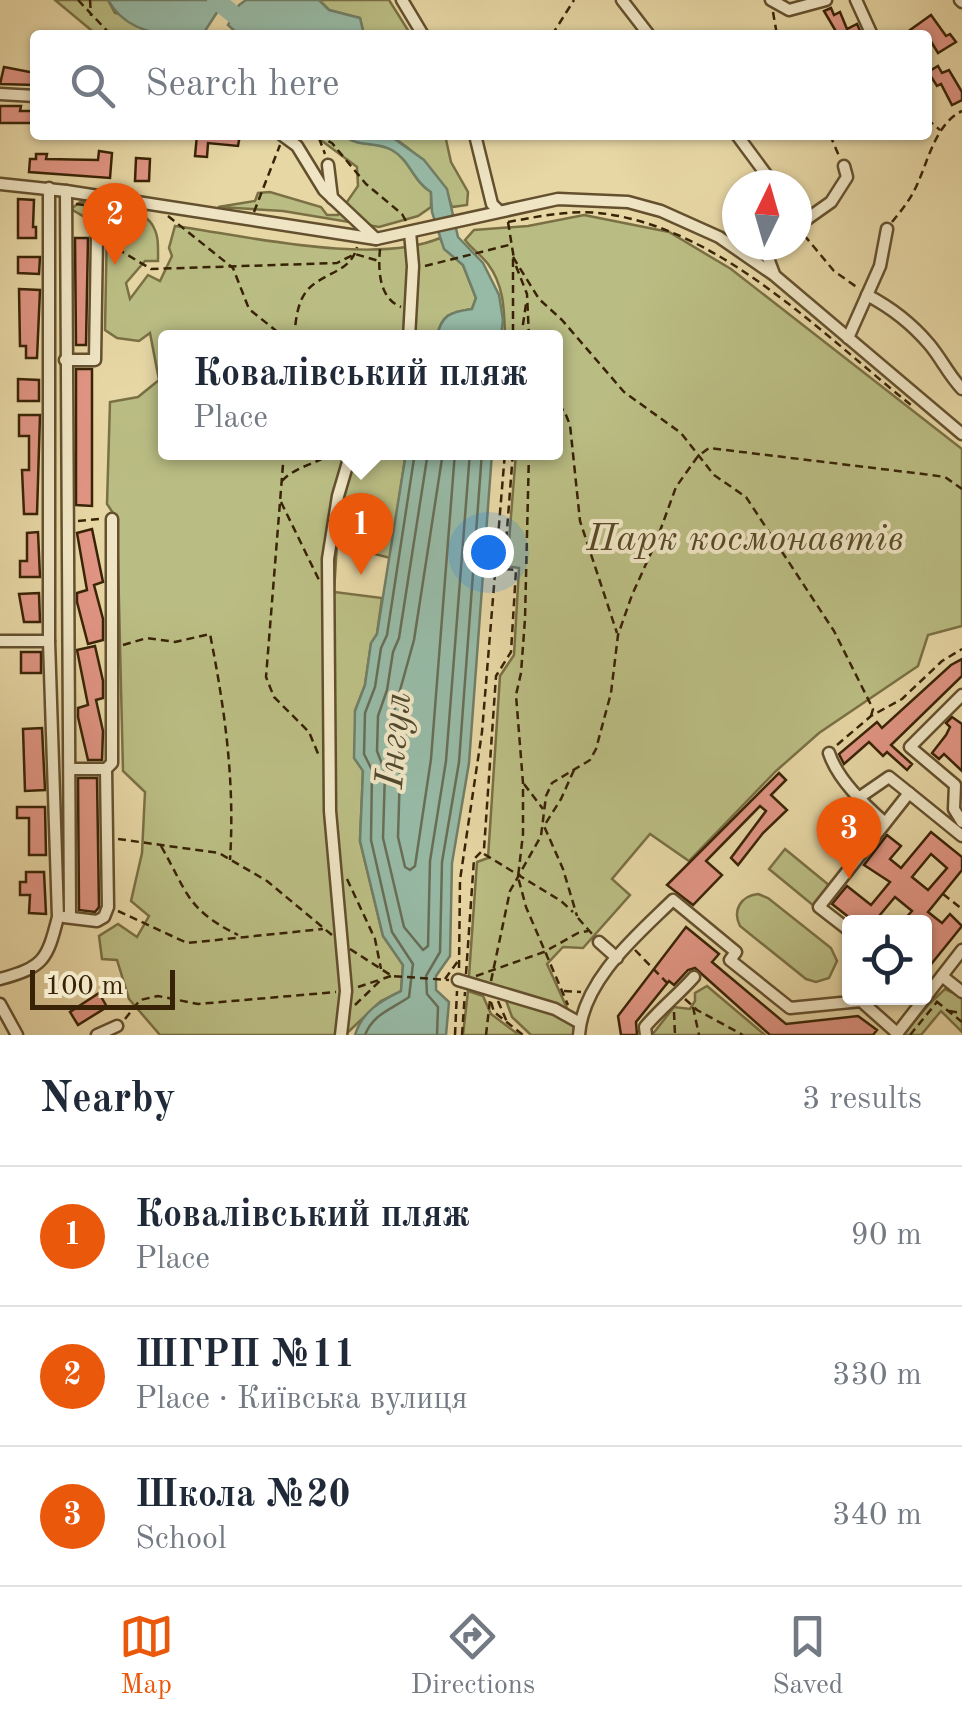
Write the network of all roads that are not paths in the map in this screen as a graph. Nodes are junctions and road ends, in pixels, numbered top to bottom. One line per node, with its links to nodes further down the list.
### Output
1 (402, 0): 6 (street)
2 (622, 0): 7 (street)
3 (771, 0): 4 (street)
4 (826, 0)
5 (856, 0): 8 (street)
6 (420, 30)
7 (646, 30)
8 (870, 30)
9 (0, 94): 10 (street)
10 (30, 96)
11 (286, 140): 20 (street)
12 (477, 140): 21 (street)
13 (741, 140): 16 (street)
14 (328, 165): 20 (street)
15 (844, 166): 22 (street)
16 (763, 170)
17 (0, 184): 18 (street)
18 (49, 188): 19 (street); 40 (street)
19 (66, 190): 27 (street); 34 (street)
20 (332, 198): 27 (street)
21 (498, 210): 24 (street); 26 (street)
22 (812, 214)
23 (887, 228): 31 (street)
24 (410, 232): 27 (street); 32 (street)
25 (97, 236): 34 (street)
26 (722, 238)
27 (376, 239)
28 (756, 260): 30 (street)
29 (769, 260): 30 (street)
30 (774, 274): 33 (street)
31 (867, 295): 33 (street); 35 (street)
32 (410, 330)
33 (848, 338): 36 (street)
34 (66, 360): 43 (street)
35 (962, 389)
36 (962, 434)
37 (349, 460): 69 (street)
38 (112, 519): 44 (street)
39 (0, 640): 40 (street)
40 (49, 641): 51 (street)
41 (962, 696): 46 (street)
42 (829, 753): 47 (street)
43 (70, 769): 44 (street); 51 (street)
44 (106, 769): 51 (street)
45 (910, 793): 47 (street); 49 (street); 50 (street)
46 (958, 794): 48 (street)
47 (860, 797): 49 (street)
48 (962, 822)
49 (885, 823): 52 (street)
50 (962, 836)
51 (64, 917): 58 (street)
52 (842, 925)
53 (598, 942): 55 (street)
54 (962, 950): 57 (street)
55 (617, 958): 65 (street); 66 (street)
56 (694, 976): 70 (street)
57 (942, 976): 60 (street); 61 (street)
58 (0, 979)
59 (462, 981): 65 (street)
60 (932, 986)
61 (962, 992)
62 (0, 1004): 67 (street)
63 (917, 1005): 66 (street)
64 (117, 1026): 68 (street)
65 (580, 1029)
66 (896, 1034)
67 (17, 1035)
68 (97, 1035)
69 (341, 1035)
70 (646, 1035)

